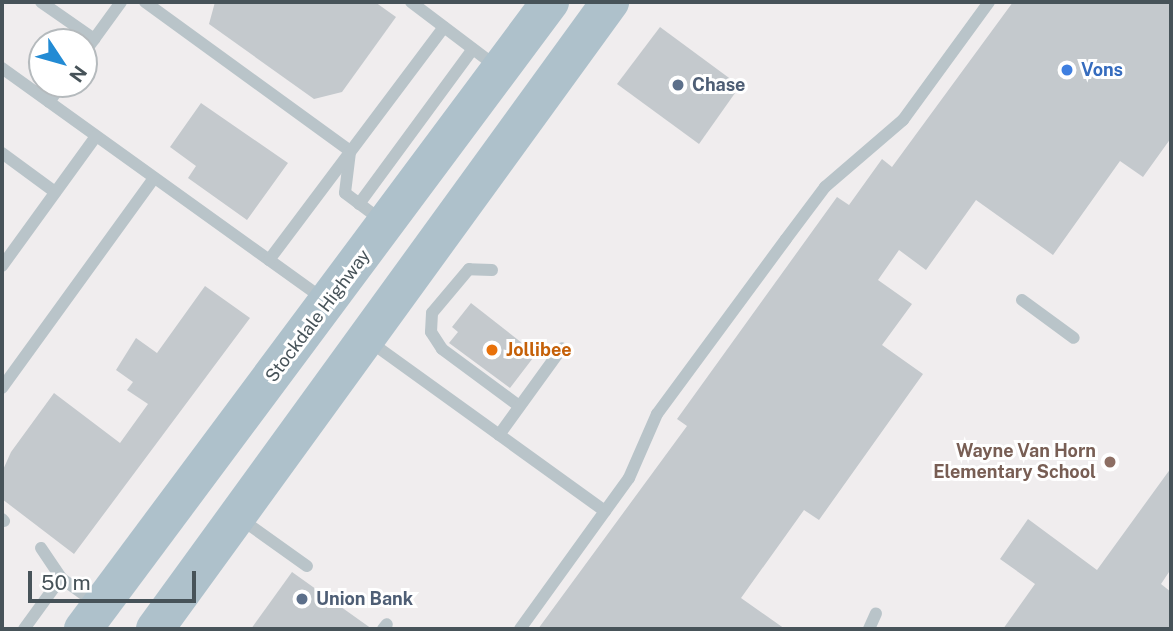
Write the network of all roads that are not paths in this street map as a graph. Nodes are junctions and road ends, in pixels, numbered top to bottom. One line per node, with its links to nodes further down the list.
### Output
1 (41, 2): 9 (lane)
2 (121, 2): 10 (lane)
3 (145, 2): 16 (lane)
4 (411, 2): 8 (lane)
5 (550, 2): 11 (main road, Stockdale Highway)
6 (610, 2): 27 (main road)
7 (989, 2): 32 (lane)
8 (443, 27): 11 (lane); 16 (lane)
9 (78, 28)
10 (98, 34)
11 (486, 59): 20 (main road, Stockdale Highway)
12 (2, 68): 14 (lane)
13 (52, 98): 14 (lane)
14 (49, 102): 15 (lane)
15 (96, 136): 18 (lane); 19 (lane)
16 (350, 151): 20 (lane); 21 (lane)
17 (2, 153): 19 (lane)
18 (154, 178): 21 (lane); 29 (lane)
19 (55, 192): 22 (lane)
20 (373, 214): 25 (main road, Stockdale Highway)
21 (269, 260): 25 (lane)
22 (2, 266)
23 (492, 270): 30 (lane)
24 (1021, 300): 26 (lane)
25 (329, 303): 38 (main road, Stockdale Highway)
26 (1074, 338)
27 (365, 339): 31 (lane); 33 (main road)
28 (562, 348): 30 (lane)
29 (2, 388)
30 (519, 406): 31 (lane)
31 (499, 435): 32 (lane)
32 (605, 511): 41 (lane)
33 (238, 516): 35 (lane); 40 (main road)
34 (41, 548): 36 (lane)
35 (307, 566)
36 (61, 578): 38 (lane); 39 (lane)
37 (876, 613): 42 (lane)
38 (92, 617)
39 (24, 629)
40 (155, 629)
41 (520, 629)
42 (869, 629)

